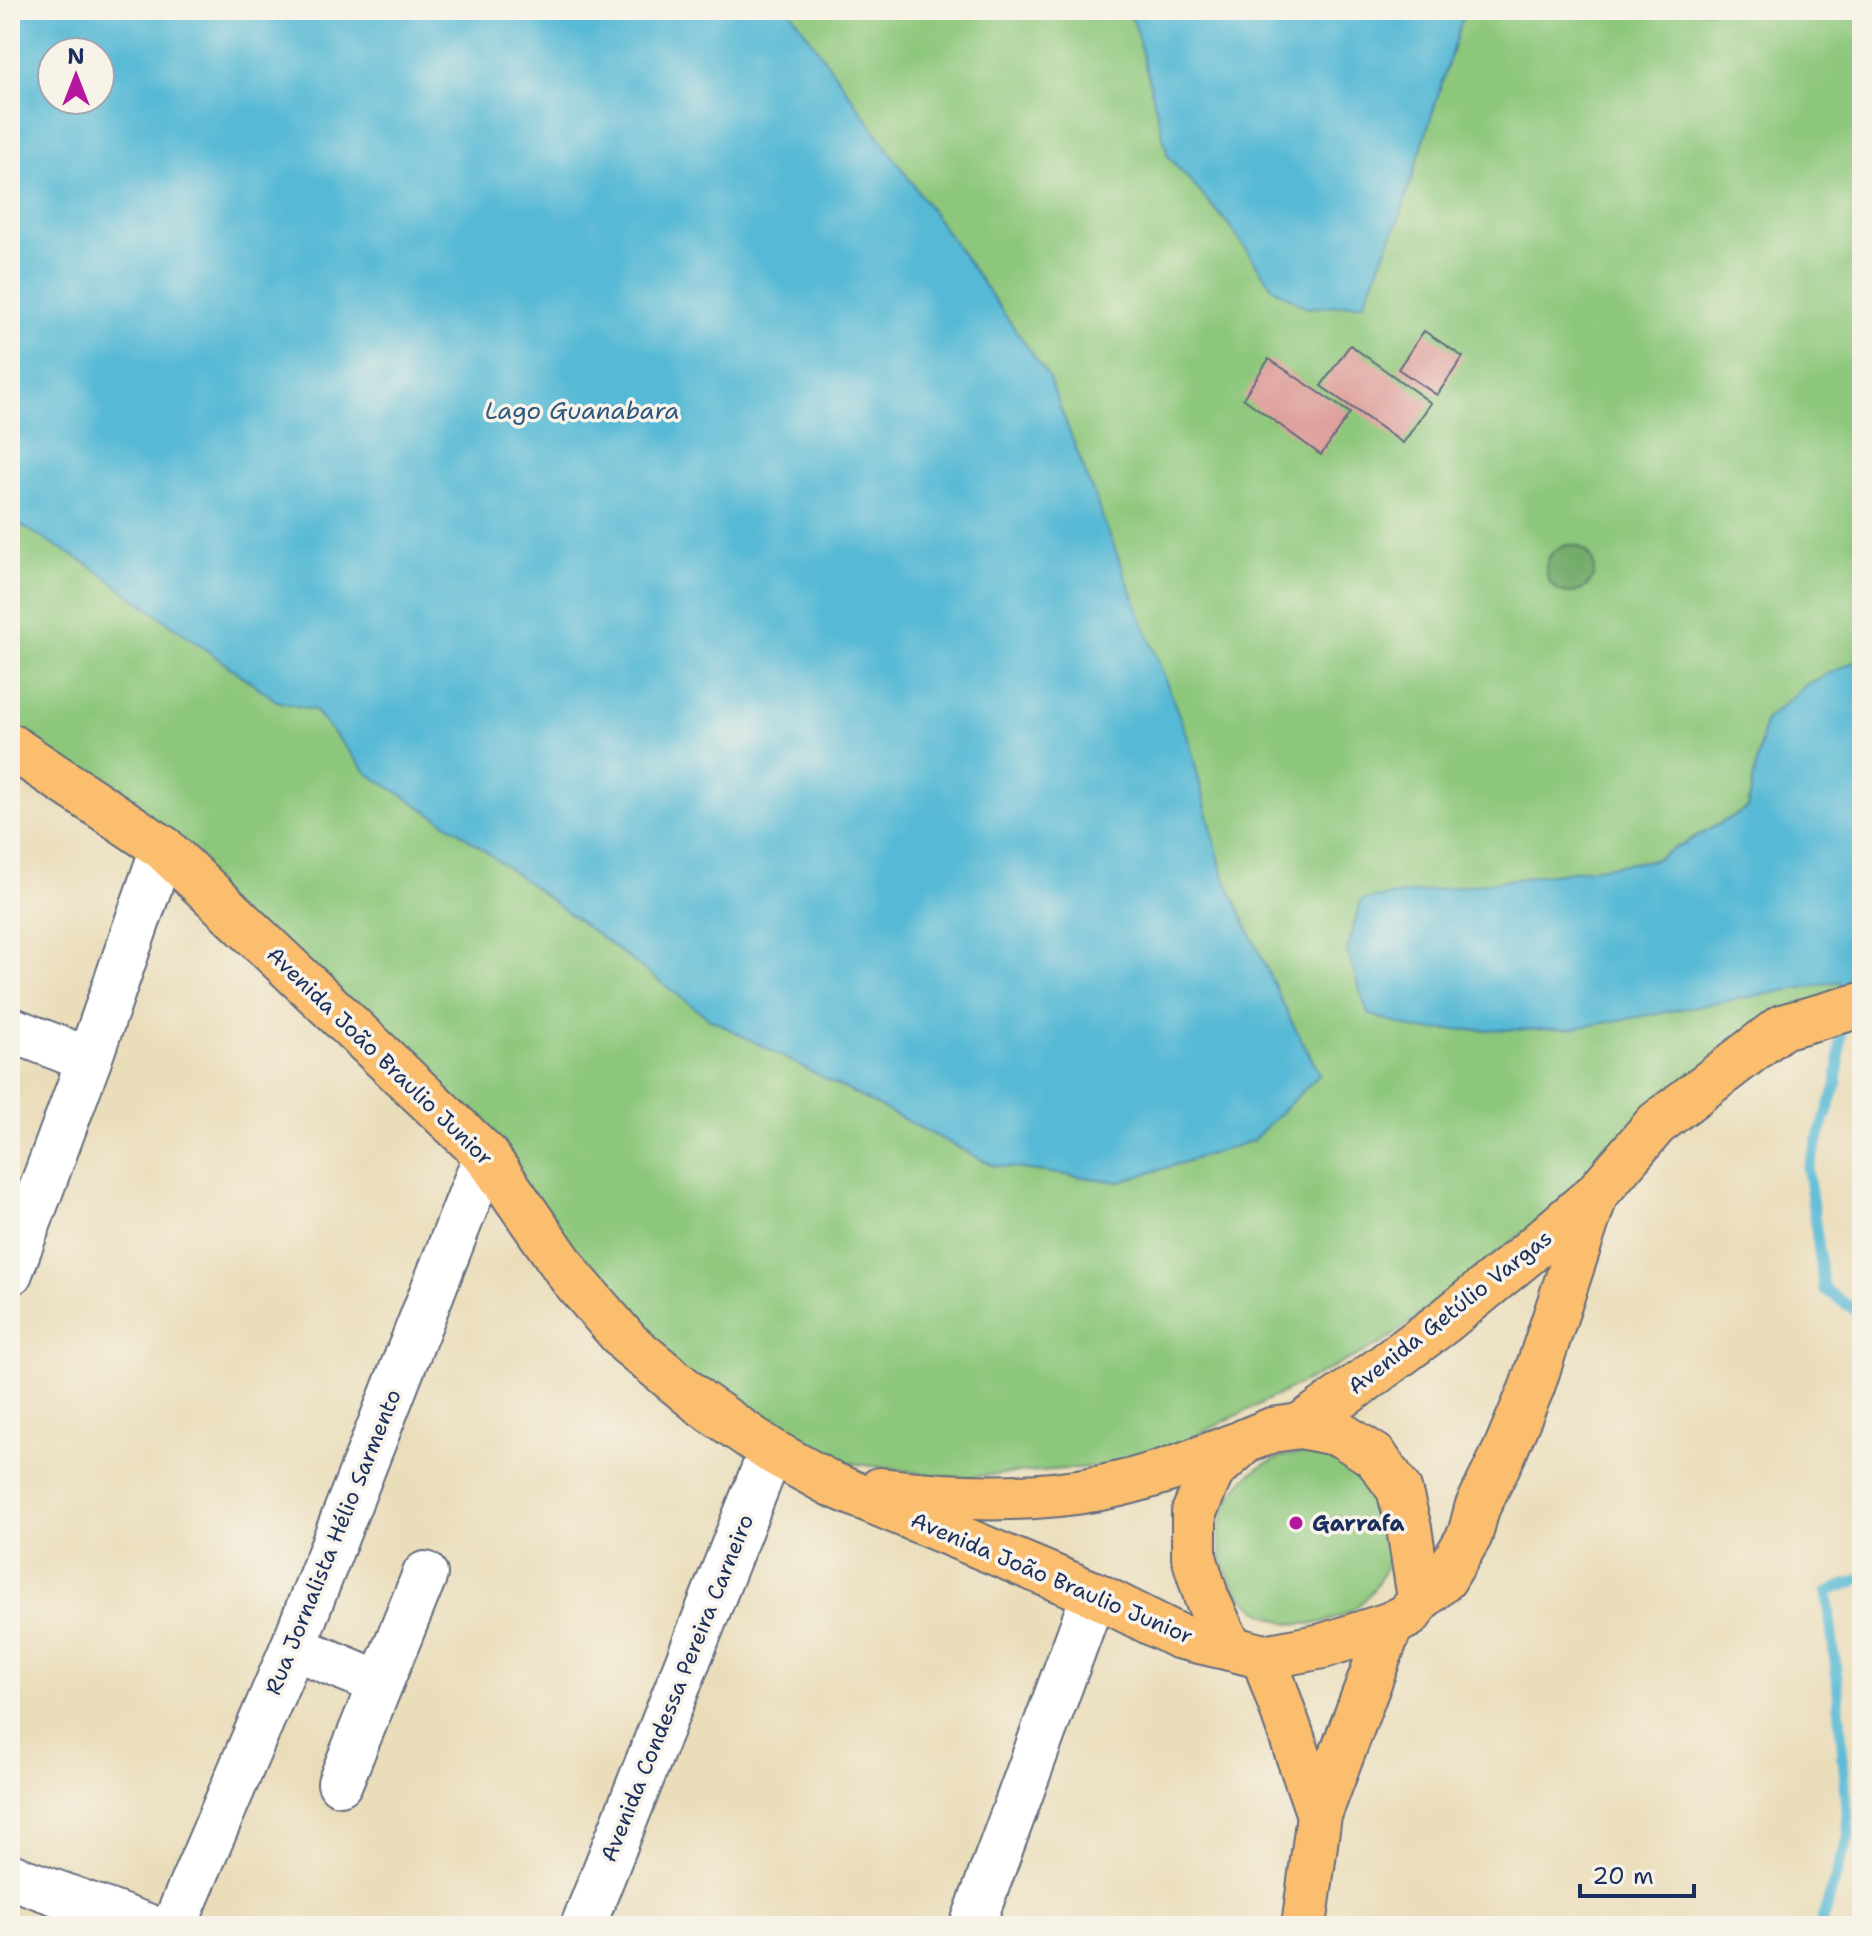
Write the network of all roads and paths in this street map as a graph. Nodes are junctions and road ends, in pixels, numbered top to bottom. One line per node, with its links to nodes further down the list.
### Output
1 (10, 746): 2 (main road, Avenida João Braulio Junior)
2 (163, 848): 5 (street); 6 (main road, Avenida João Braulio Junior)
3 (1862, 1005): 7 (main road, Avenida Getúlio Vargas)
4 (10, 1029): 5 (street)
5 (89, 1060): 8 (street)
6 (486, 1155): 11 (main road, Avenida João Braulio Junior); 16 (street, Rua Jornalista Hélio Sarmento)
7 (1596, 1194): 9 (main road, Avenida Getúlio Vargas); 15 (main road, Avenida Getúlio Vargas)
8 (10, 1273)
9 (1300, 1426): 10 (main road); 15 (main road)
10 (1245, 1441): 12 (main road, Avenida João Braulio Junior); 17 (main road)
11 (771, 1451): 12 (main road, Avenida João Braulio Junior); 24 (street, Avenida Condessa Pereira Carneiro)
12 (831, 1484): 14 (main road, Avenida João Braulio Junior)
13 (425, 1574): 18 (street)
14 (1094, 1594): 17 (main road, Avenida João Braulio Junior); 25 (street)
15 (1406, 1612): 17 (main road); 20 (main road)
16 (293, 1647): 18 (street); 23 (street, Rua Jornalista Hélio Sarmento)
17 (1247, 1653): 20 (main road)
18 (380, 1683): 19 (street)
19 (340, 1783)
20 (1319, 1815): 26 (main road)
21 (10, 1876): 22 (street)
22 (147, 1926)
23 (174, 1926)
24 (583, 1926)
25 (972, 1926)
26 (1304, 1926)

